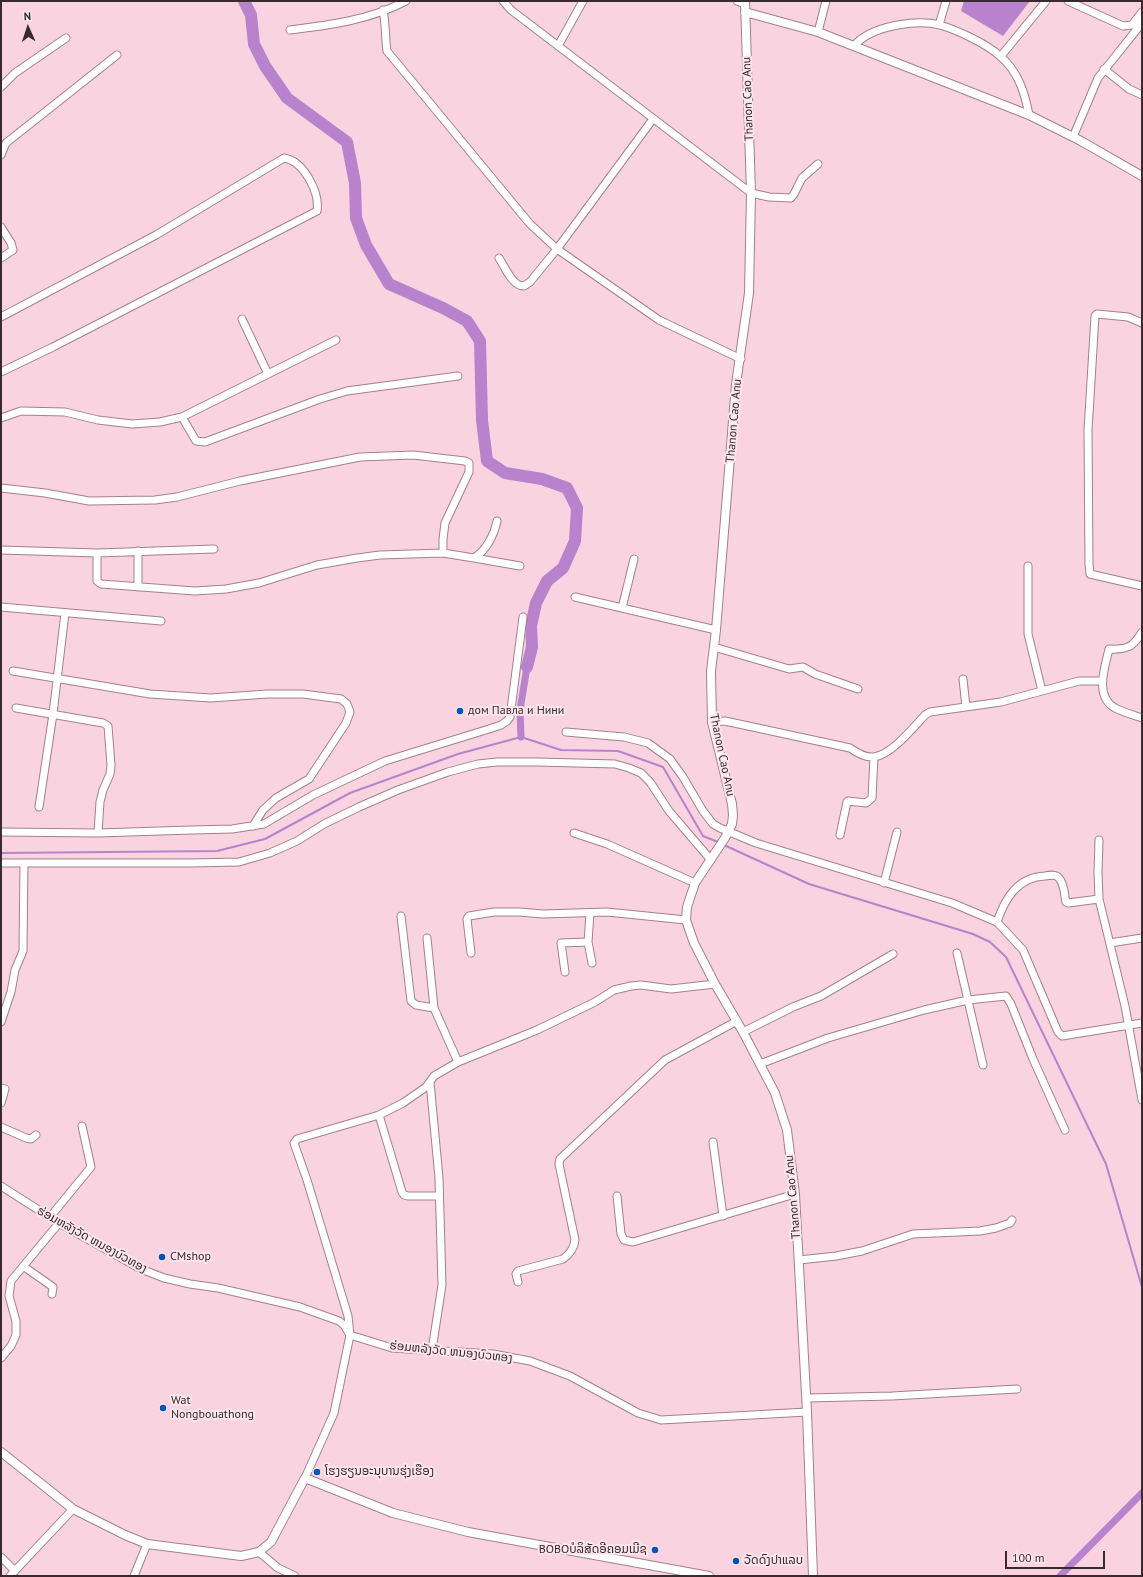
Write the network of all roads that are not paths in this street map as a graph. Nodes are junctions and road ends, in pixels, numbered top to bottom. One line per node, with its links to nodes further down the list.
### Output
1 (406, 1): 9 (street)
2 (503, 1): 16 (street)
3 (583, 1): 16 (street)
4 (826, 1): 14 (street)
5 (946, 1): 12 (street)
6 (1046, 1): 19 (street)
7 (1068, 1): 10 (street)
8 (743, 4): 14 (street); 29 (street, Thanon Cao Anu)
9 (383, 10): 13 (street); 31 (street)
10 (1142, 12)
11 (1142, 23): 20 (street)
12 (939, 25): 17 (street); 19 (street)
13 (290, 30)
14 (818, 32): 17 (street)
15 (66, 38): 21 (street)
16 (558, 46): 24 (street)
17 (854, 46): 23 (street)
18 (118, 55): 26 (street)
19 (1001, 56): 23 (street)
20 (1104, 69): 22 (street); 25 (street)
21 (1, 87)
22 (1142, 95)
23 (1029, 116): 25 (street)
24 (653, 119): 29 (street); 31 (street)
25 (1074, 136): 28 (street)
26 (1, 155)
27 (818, 164): 29 (street)
28 (1142, 176)
29 (751, 193): 38 (street, Thanon Cao Anu)
30 (1, 227): 32 (street)
31 (557, 249): 33 (street); 38 (street)
32 (1, 258)
33 (499, 258)
34 (1, 317): 39 (street)
35 (242, 319): 40 (street)
36 (1142, 323): 55 (street)
37 (336, 340): 40 (street)
38 (741, 359): 63 (street, Thanon Cao Anu)
39 (1, 372)
40 (268, 374): 42 (street)
41 (458, 376): 42 (street)
42 (182, 417): 43 (street)
43 (1, 418)
44 (1, 488): 50 (street)
45 (497, 521): 51 (street)
46 (214, 549): 48 (street)
47 (1, 550): 49 (street)
48 (138, 551): 49 (street); 56 (street)
49 (97, 553): 56 (street)
50 (443, 553): 51 (street); 56 (street)
51 (474, 558): 53 (street)
52 (634, 559): 59 (street)
53 (520, 566)
54 (1028, 566): 71 (street)
55 (1142, 586)
56 (138, 587)
57 (575, 597): 59 (street)
58 (1, 606): 60 (street)
59 (622, 608): 63 (street)
60 (65, 614): 62 (street); 67 (street)
61 (523, 618): 80 (street)
62 (161, 621)
63 (716, 630): 65 (street, Thanon Cao Anu)
64 (1142, 632): 69 (street)
65 (714, 647): 70 (street); 76 (street, Thanon Cao Anu)
66 (13, 671): 67 (street)
67 (58, 678): 74 (street); 80 (street)
68 (963, 679): 72 (street)
69 (1102, 681): 71 (street); 75 (street)
70 (858, 689)
71 (1042, 691): 72 (street)
72 (966, 706): 78 (street)
73 (16, 708): 74 (street)
74 (53, 714): 79 (street); 83 (street)
75 (1142, 718)
76 (712, 722): 78 (street); 85 (street, Thanon Cao Anu)
77 (566, 732): 85 (street)
78 (874, 757): 86 (street)
79 (39, 807)
80 (253, 826): 83 (street)
81 (1, 832): 83 (street)
82 (897, 832): 92 (street)
83 (98, 833)
84 (574, 833): 91 (street)
85 (726, 834): 88 (street, Thanon Cao Anu); 92 (street)
86 (840, 835)
87 (1099, 840): 93 (street)
88 (711, 860): 90 (street); 91 (street, Thanon Cao Anu)
89 (1, 863): 90 (street)
90 (24, 863): 111 (street)
91 (695, 883): 96 (street, Thanon Cao Anu)
92 (884, 883): 97 (street)
93 (1099, 899): 97 (street); 101 (street)
94 (590, 913): 96 (street); 100 (street); 102 (street)
95 (401, 916): 109 (street)
96 (686, 920): 107 (street, Thanon Cao Anu)
97 (997, 922): 113 (street)
98 (428, 938): 109 (street)
99 (1142, 938): 101 (street)
100 (588, 942): 105 (street); 106 (street)
101 (1110, 943): 113 (street)
102 (471, 953)
103 (957, 953): 108 (street)
104 (893, 954): 114 (street)
105 (592, 963)
106 (564, 972)
107 (715, 984): 110 (street, Thanon Cao Anu); 115 (street)
108 (968, 1000): 116 (street); 117 (street); 125 (street)
109 (434, 1008): 115 (street)
110 (737, 1021): 114 (street, Thanon Cao Anu); 138 (street)
111 (1, 1022)
112 (1142, 1023): 113 (street)
113 (1128, 1026): 120 (street)
114 (743, 1032): 116 (street, Thanon Cao Anu)
115 (458, 1062): 118 (street)
116 (760, 1064): 129 (street, Thanon Cao Anu)
117 (983, 1065)
118 (430, 1082): 122 (street); 130 (street)
119 (1, 1088): 121 (street)
120 (1142, 1100)
121 (1, 1103)
122 (379, 1115): 130 (street); 140 (street)
123 (82, 1126): 133 (street)
124 (1, 1127): 126 (street)
125 (1065, 1130)
126 (36, 1135)
127 (713, 1142): 132 (street)
128 (1, 1186): 133 (street, ຮ່ອມຫລັງວັດ ຫນອງບົວທອງ)
129 (795, 1194): 132 (street); 136 (street, Thanon Cao Anu)
130 (439, 1196): 141 (street)
131 (617, 1196): 132 (street)
132 (723, 1216)
133 (50, 1217): 135 (street, ຮ່ອມຫລັງວັດ ຫນອງບົວທອງ)
134 (1012, 1220): 136 (street)
135 (59, 1222): 137 (street); 140 (street, ຮ່ອມຫລັງວັດ ຫນອງບົວທອງ)
136 (799, 1260): 144 (street, Thanon Cao Anu)
137 (23, 1266): 139 (street); 142 (street)
138 (518, 1282)
139 (52, 1294)
140 (350, 1335): 141 (street, ຮ່ອມຫລັງວັດ ຫນອງບົວທອງ); 147 (street)
141 (432, 1350): 145 (street, ຮ່ອມຫລັງວັດ ຫນອງບົວທອງ)
142 (1, 1358)
143 (1017, 1389): 144 (street)
144 (806, 1398): 145 (street, Thanon Cao Anu)
145 (807, 1412): 156 (street, Thanon Cao Anu)
146 (1, 1452): 148 (street)
147 (304, 1478): 150 (street); 155 (street)
148 (73, 1509): 149 (street); 152 (street)
149 (147, 1544): 150 (street); 153 (street)
150 (259, 1552): 154 (street)
151 (1, 1557): 152 (street)
152 (12, 1573)
153 (134, 1576)
154 (295, 1576)
155 (709, 1576)
156 (813, 1576)

